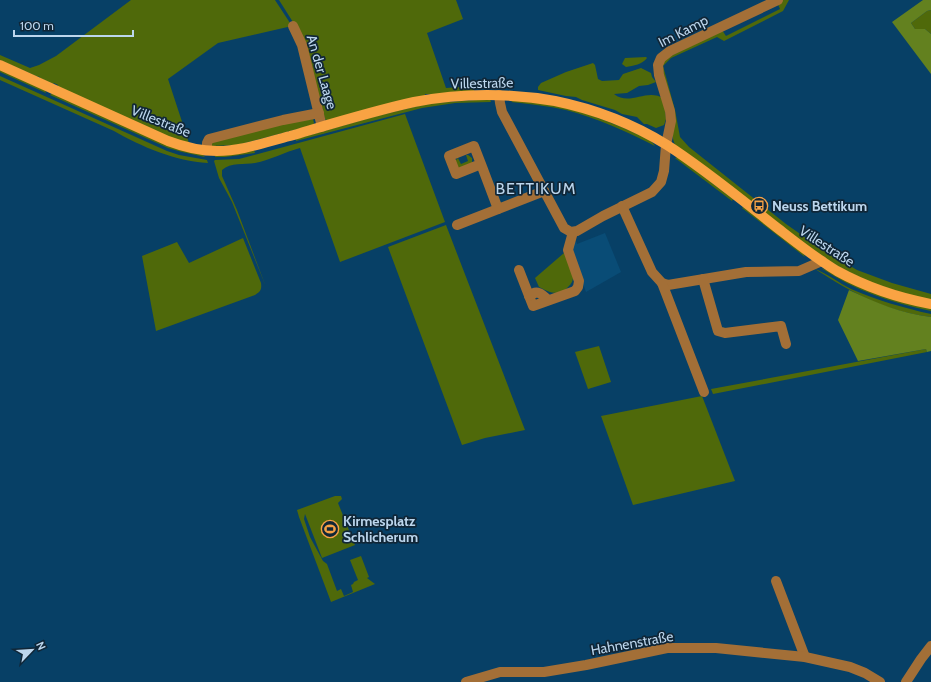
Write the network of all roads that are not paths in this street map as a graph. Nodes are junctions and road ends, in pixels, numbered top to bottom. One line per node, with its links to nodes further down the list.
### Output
1 (778, 0): 7 (street, Im Kamp)
2 (293, 26): 5 (street, An der Laage)
3 (0, 65): 8 (main road, Villestraße)
4 (500, 95): 6 (main road, Villestraße); 7 (main road, Villestraße); 10 (street)
5 (319, 113): 6 (street, An der Laage); 8 (street)
6 (322, 127): 8 (main road, Villestraße)
7 (666, 145): 11 (street); 15 (main road, Villestraße)
8 (207, 150)
9 (481, 164): 12 (street)
10 (544, 191): 12 (street); 14 (street)
11 (622, 206): 14 (street); 18 (street)
12 (498, 209): 13 (street)
13 (457, 225)
14 (573, 232): 16 (street)
15 (822, 261): 17 (street); 19 (main road, Villestraße)
16 (519, 270)
17 (703, 279): 18 (street); 20 (street)
18 (662, 283): 21 (street)
19 (931, 304)
20 (786, 344)
21 (704, 392)
22 (776, 581): 24 (street)
23 (931, 646): 27 (street)
24 (805, 658): 25 (street, Hahnenstraße); 26 (street, Hahnenstraße)
25 (466, 682)
26 (880, 682)
27 (906, 682)

